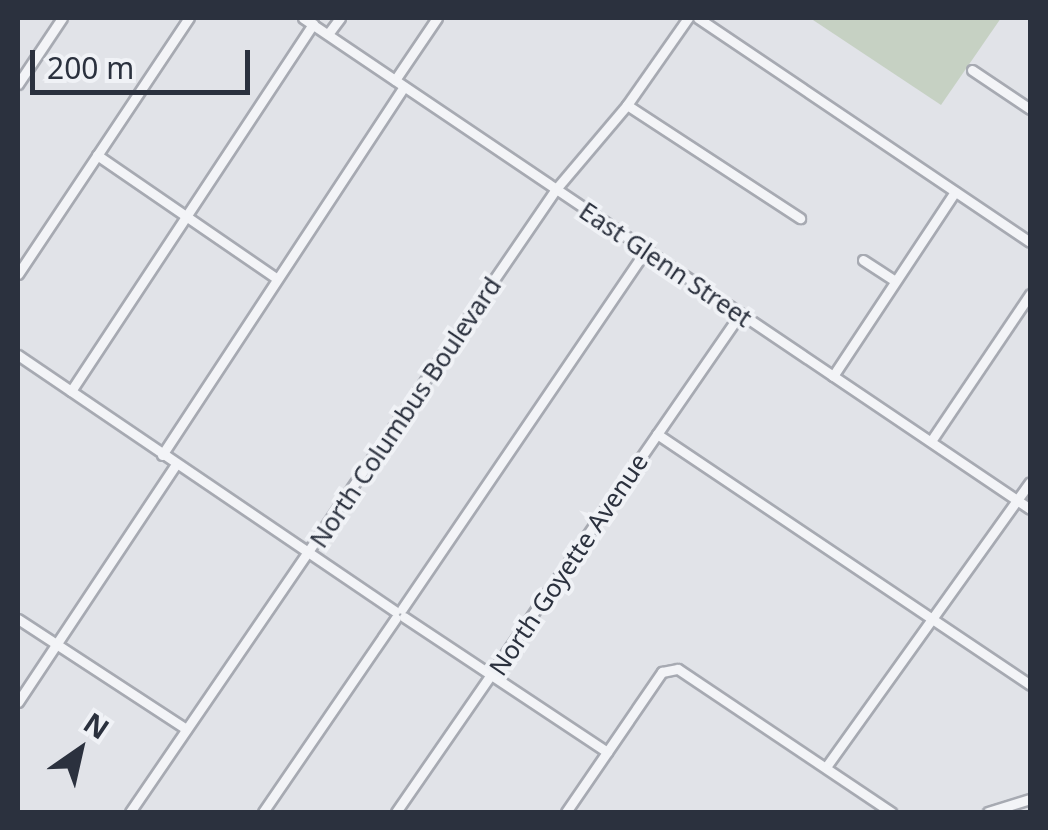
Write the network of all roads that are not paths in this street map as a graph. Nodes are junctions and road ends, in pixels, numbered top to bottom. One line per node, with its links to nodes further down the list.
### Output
1 (62, 18): 11 (street)
2 (189, 18): 15 (street)
3 (303, 18): 8 (street, East Glenn Street)
4 (340, 18): 9 (street)
5 (438, 18): 12 (street)
6 (688, 18): 13 (street, North Columbus Boulevard)
7 (698, 18): 17 (street)
8 (313, 24): 9 (street, East Glenn Street); 18 (street)
9 (328, 34): 12 (street, East Glenn Street)
10 (972, 70): 14 (street)
11 (18, 84)
12 (399, 84): 16 (street, East Glenn Street); 24 (street)
13 (628, 105): 16 (street, North Columbus Boulevard); 19 (street)
14 (1030, 110)
15 (97, 156): 18 (street); 23 (street)
16 (556, 190): 21 (street, East Glenn Street); 38 (street, North Columbus Boulevard)
17 (955, 192): 20 (street); 25 (street)
18 (186, 217): 24 (street); 30 (street)
19 (800, 218)
20 (1030, 242)
21 (646, 250): 27 (street, East Glenn Street); 39 (street)
22 (864, 260): 25 (street)
23 (18, 274)
24 (276, 278): 33 (street)
25 (896, 282): 29 (street)
26 (1030, 294): 32 (street)
27 (740, 314): 29 (street, East Glenn Street); 31 (street, North Goyette Avenue)
28 (19, 360): 30 (street)
29 (833, 376): 32 (street, East Glenn Street)
30 (71, 391): 33 (street)
31 (657, 434): 40 (street); 43 (street, North Goyette Avenue)
32 (931, 441): 36 (street, East Glenn Street)
33 (162, 455): 34 (street)
34 (176, 464): 38 (street); 42 (street)
35 (1030, 482): 36 (street)
36 (1018, 501): 37 (street, East Glenn Street); 40 (street)
37 (1030, 509)
38 (308, 553): 39 (street); 46 (street, North Columbus Boulevard)
39 (399, 614): 43 (street); 51 (street)
40 (932, 618): 44 (street); 48 (street)
41 (18, 619): 42 (street)
42 (56, 643): 45 (street); 46 (street)
43 (492, 676): 47 (street); 52 (street, North Goyette Avenue)
44 (1030, 685)
45 (18, 702)
46 (186, 729): 50 (street, North Columbus Boulevard)
47 (607, 752): 48 (street); 53 (street)
48 (826, 768): 54 (street)
49 (1030, 799): 55 (street)
50 (130, 812)
51 (262, 812)
52 (396, 812)
53 (566, 812)
54 (891, 812)
55 (988, 812)

